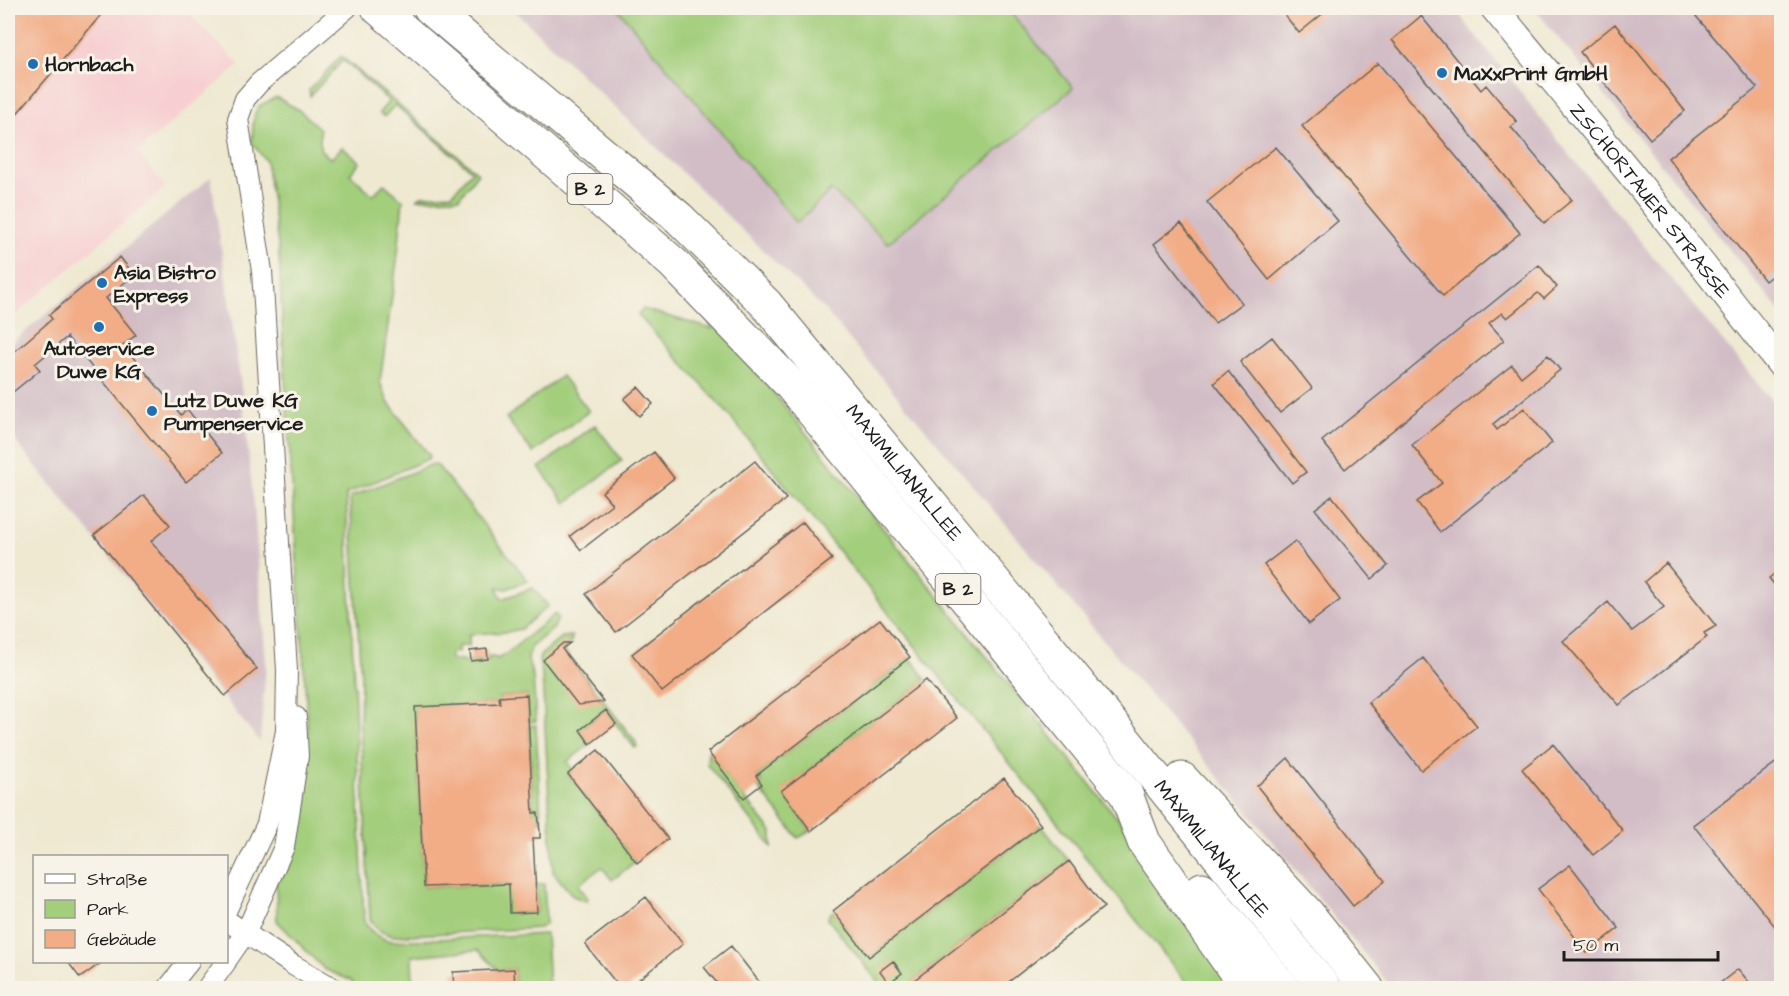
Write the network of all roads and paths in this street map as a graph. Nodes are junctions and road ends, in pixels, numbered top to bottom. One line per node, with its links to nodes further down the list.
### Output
1 (347, 8): 6 (street)
2 (378, 8): 8 (highway, B 2)
3 (430, 8): 7 (highway, MAXIMILIANALLEE / B 2)
4 (1494, 8): 5 (street, ZSCHORTAUER STRASSE)
5 (1782, 366)
6 (287, 670): 9 (street); 11 (street)
7 (1107, 718): 20 (highway, MAXIMILIANALLEE / B 2); 21 (highway)
8 (1126, 794): 18 (highway); 19 (highway, MAXIMILIANALLEE / B 2)
9 (228, 906)
10 (228, 921): 11 (street)
11 (246, 933): 12 (street); 17 (street)
12 (228, 958)
13 (188, 963): 15 (street)
14 (225, 963): 16 (street)
15 (168, 988)
16 (207, 988)
17 (333, 988)
18 (1247, 988)
19 (1282, 988)
20 (1325, 988)
21 (1367, 988)

